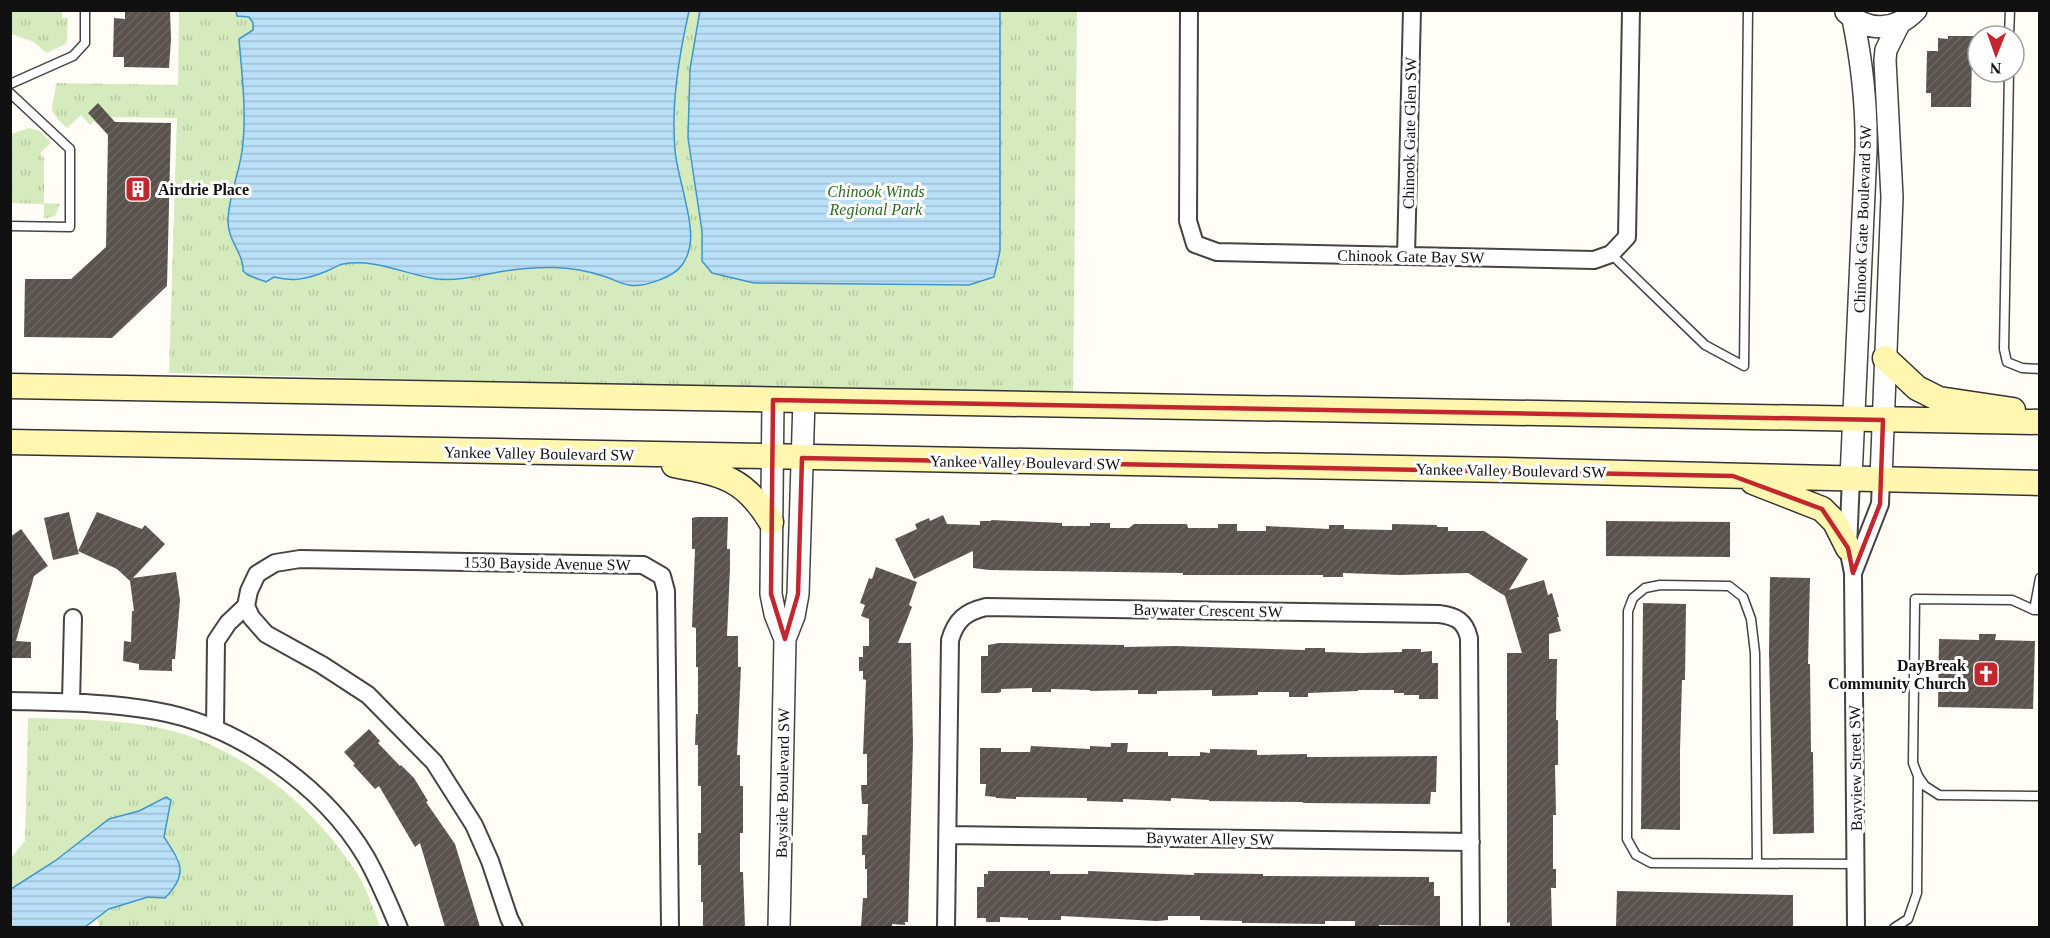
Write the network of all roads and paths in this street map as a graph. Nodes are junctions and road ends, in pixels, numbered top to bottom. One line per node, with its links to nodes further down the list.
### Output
1 (85, 10): 9 (lane)
2 (1189, 10): 14 (street, Chinook Gate Bay SW)
3 (1412, 10): 14 (street, Chinook Gate Glen SW)
4 (1631, 10): 13 (street)
5 (1748, 10): 13 (lane)
6 (1916, 10): 8 (street)
7 (1849, 15): 8 (street); 21 (street, Chinook Gate Boulevard SW)
8 (1899, 24): 15 (street, Chinook Gate Boulevard SW)
9 (10, 84)
10 (2009, 84): 16 (lane)
11 (10, 93): 12 (lane)
12 (10, 226)
13 (1611, 254): 14 (street, Chinook Gate Bay SW)
14 (1406, 256)
15 (1885, 358): 20 (main road); 22 (street, Chinook Gate Boulevard SW)
16 (2040, 369)
17 (10, 386): 18 (main road)
18 (773, 400): 19 (main road); 26 (street, Bayside Boulevard SW)
19 (804, 400): 21 (main road); 27 (street, Bayside Boulevard SW)
20 (2040, 414)
21 (1854, 420): 22 (main road); 29 (street, Bayview Street SW)
22 (1883, 420): 23 (main road); 30 (street, Bayview Street SW)
23 (2040, 422)
24 (10, 442): 25 (main road, Yankee Valley Boulevard SW)
25 (613, 454): 26 (main road, Yankee Valley Boulevard SW); 32 (main road)
26 (772, 457): 27 (main road, Yankee Valley Boulevard SW); 32 (street, Bayside Boulevard SW)
27 (802, 458): 28 (main road, Yankee Valley Boulevard SW); 39 (street, Bayside Boulevard SW)
28 (1733, 476): 29 (main road, Yankee Valley Boulevard SW); 33 (main road)
29 (1851, 478): 30 (main road, Yankee Valley Boulevard SW); 33 (street, Bayview Street SW)
30 (1881, 479): 31 (main road, Yankee Valley Boulevard SW); 34 (street, Bayview Street SW)
31 (2040, 483)
32 (771, 522): 39 (street, Bayside Boulevard SW)
33 (1848, 548): 34 (street, Bayview Street SW)
34 (1853, 573): 48 (street, Bayview Street SW)
35 (2040, 578): 37 (lane)
36 (246, 606): 42 (street, 1530 Bayside Avenue SW); 50 (street); 51 (street, 1530 Bayside Avenue SW)
37 (2037, 610): 43 (lane)
38 (73, 618): 41 (street)
39 (785, 639): 52 (street, Bayside Boulevard SW)
40 (10, 701): 41 (street)
41 (71, 702): 42 (street)
42 (215, 729): 49 (street)
43 (1918, 776): 44 (lane); 56 (lane)
44 (2040, 796)
45 (948, 835): 46 (street, Baywater Alley SW); 46 (street, Baywater Crescent SW); 53 (street, Baywater Crescent SW)
46 (1471, 842): 54 (street, Baywater Crescent SW)
47 (1757, 863): 47 (lane); 48 (lane)
48 (1856, 864): 55 (street, Bayview Street SW)
49 (399, 927)
50 (514, 927)
51 (670, 927)
52 (779, 927)
53 (946, 927)
54 (1472, 927)
55 (1856, 927)
56 (1894, 927)

